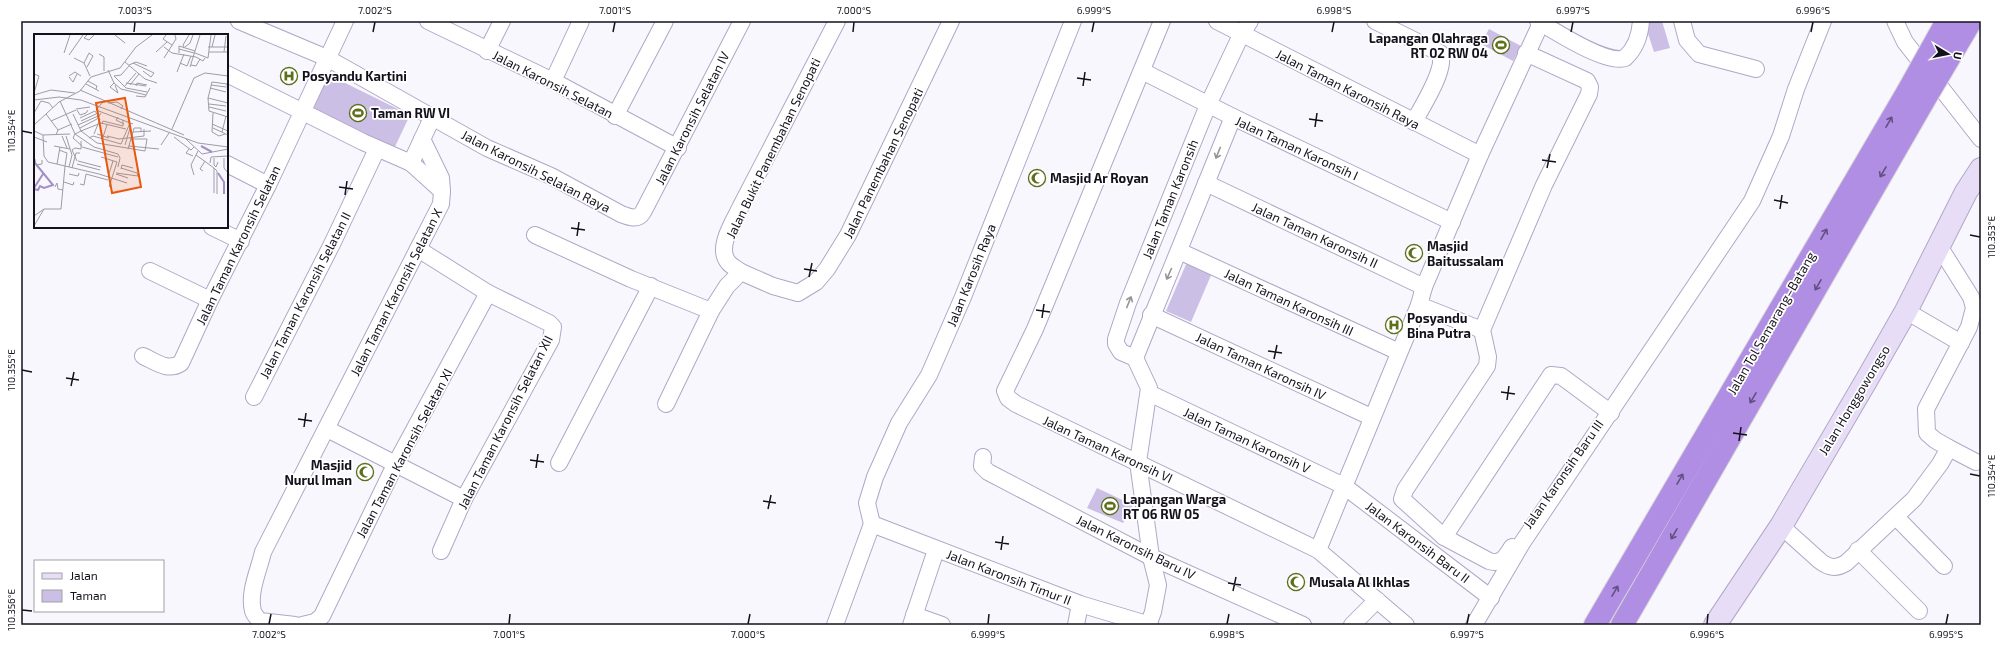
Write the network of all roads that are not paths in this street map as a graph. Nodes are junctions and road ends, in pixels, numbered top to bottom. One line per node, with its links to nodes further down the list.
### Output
1 (239, 21): 25 (street, Jalan Karonsih Selatan Raya)
2 (345, 21): 25 (street)
3 (428, 21): 23 (street, Jalan Karonsih Selatan)
4 (502, 21): 23 (street)
5 (581, 21): 29 (street)
6 (665, 21): 33 (street)
7 (742, 21): 39 (street, Jalan Karonsih Selatan IV)
8 (837, 21): 57 (street, Jalan Bukit Panembahan Senopati)
9 (951, 21): 61 (street, Jalan Panembahan Senopati)
10 (1072, 21): 87 (street, Jalan Karosih Raya)
11 (1162, 21): 27 (street)
12 (1217, 21): 22 (street, Jalan Taman Karonsih Raya)
13 (1250, 21): 22 (street, Jalan Taman Karonsih)
14 (1375, 21): 36 (street)
15 (1641, 21): 21 (street)
16 (1682, 21): 26 (street)
17 (1823, 21): 75 (street)
18 (1895, 21): 38 (street)
19 (1947, 21): 30 (highway, Jalan Tol Semarang–Batang, bridge)
20 (1971, 21): 30 (highway, Jalan Tol Semarang–Batang, bridge)
21 (1539, 22): 24 (street)
22 (1241, 35): 31 (street, Jalan Taman Karonsih); 36 (street, Jalan Taman Karonsih Raya)
23 (487, 51): 29 (street, Jalan Karonsih Selatan)
24 (1526, 53): 41 (street); 67 (street)
25 (327, 58): 32 (street, Jalan Taman Karonsih Selatan); 35 (street, Jalan Karonsih Selatan Raya)
26 (1756, 69)
27 (1142, 71): 31 (street, Jalan Taman Karonsih I); 80 (street, Jalan Taman Karonsih VI)
28 (228, 75): 32 (street)
29 (552, 81): 33 (street, Jalan Karonsih Selatan)
30 (1916, 96): 111 (highway, Jalan Tol Semarang–Batang, one-way to 30); 112 (highway, Jalan Tol Semarang–Batang, one-way to 112)
31 (1208, 105): 34 (street, Jalan Taman Karonsih I); 71 (street, Jalan Taman Karonsih, one-way to 31)
32 (302, 112): 40 (street); 46 (street, Jalan Taman Karonsih Selatan)
33 (615, 116): 39 (street, Jalan Karonsih Selatan)
34 (1233, 117): 45 (street, Jalan Taman Karonsih, one-way to 45); 49 (street, Jalan Taman Karonsih I)
35 (432, 118): 37 (street); 48 (street, Jalan Karonsih Selatan Raya)
36 (1414, 122): 41 (street, Jalan Taman Karonsih Raya)
37 (422, 139): 42 (street); 47 (street)
38 (1981, 139)
39 (678, 148): 48 (street, Jalan Karonsih Selatan IV)
40 (377, 149): 42 (street); 73 (street, Jalan Taman Karonsih Selatan II)
41 (1480, 155): 49 (street)
42 (411, 163): 47 (street, Jalan Taman Karonsih Selatan X)
43 (228, 165): 46 (street)
44 (1981, 169): 53 (street, Jalan Honggowongso)
45 (1206, 183): 55 (street, Jalan Taman Karonsih); 59 (street, Jalan Taman Karonsih II)
46 (268, 185): 52 (street, Jalan Taman Karonsih Selatan)
47 (442, 191): 54 (street, Jalan Taman Karonsih Selatan X)
48 (642, 215)
49 (1452, 222): 59 (street)
50 (214, 228): 52 (street)
51 (535, 235): 58 (street)
52 (241, 241): 62 (street, Jalan Taman Karonsih Selatan)
53 (1939, 246): 65 (street, Jalan Honggowongso); 68 (street)
54 (418, 249): 60 (street, Jalan Taman Karonsih Selatan XII); 77 (street, Jalan Taman Karonsih Selatan X)
55 (1179, 251): 66 (street, Jalan Taman Karonsih, one-way to 66); 69 (street, Jalan Taman Karonsih III)
56 (150, 271): 62 (street)
57 (741, 272): 61 (street, Jalan Bukit Panembahan Senopati); 64 (street)
58 (651, 286): 64 (street); 82 (street)
59 (1424, 287): 63 (street)
60 (488, 293): 83 (street, Jalan Taman Karonsih Selatan XI); 85 (street, Jalan Taman Karonsih Selatan XII)
61 (798, 293)
62 (210, 300): 70 (street, Jalan Taman Karonsih Selatan)
63 (1419, 305): 67 (street); 69 (street)
64 (712, 311): 74 (street)
65 (1906, 311): 68 (street); 88 (street, Jalan Honggowongso)
66 (1151, 314): 71 (street, Jalan Taman Karonsih); 76 (street, Jalan Taman Karonsih IV)
67 (1482, 330): 89 (street, Jalan Karonsih Baru III)
68 (1960, 343): 78 (street)
69 (1399, 352): 76 (street)
70 (143, 356)
71 (1134, 358): 72 (street, Jalan Taman Karonsih)
72 (1149, 393): 80 (street, Jalan Taman Karonsih); 84 (street, Jalan Taman Karonsih V)
73 (254, 397)
74 (666, 404)
75 (1609, 412): 89 (street, Jalan Karonsih Baru III); 89 (street, Jalan Karonsih Baru III); 96 (street)
76 (1371, 417): 84 (street)
77 (328, 429): 83 (street); 101 (street, Jalan Taman Karonsih Selatan X)
78 (1949, 448): 81 (street); 86 (street)
79 (983, 457): 94 (street, Jalan Karonsih Baru IV)
80 (1138, 462): 91 (street, Jalan Taman Karonsih VI); 94 (street, Jalan Taman Karonsih)
81 (1976, 462)
82 (559, 463)
83 (395, 465): 85 (street); 102 (street, Jalan Taman Karonsih Selatan XI)
84 (1344, 486): 91 (street); 96 (street, Jalan Karonsih Baru II)
85 (464, 499): 93 (street, Jalan Taman Karonsih Selatan XII)
86 (1896, 517): 92 (street); 95 (street)
87 (872, 524): 90 (street, Jalan Karonsih Timur II); 103 (street)
88 (1781, 526): 92 (street); 113 (street, Jalan Honggowongso)
89 (1444, 537)
90 (936, 550): 98 (street, Jalan Karonsih Timur II); 100 (street)
91 (1318, 550): 97 (street, Jalan Taman Karonsih VI)
92 (1858, 550): 99 (street)
93 (441, 551)
94 (1151, 556): 106 (street, Jalan Taman Karonsih); 107 (street, Jalan Karonsih Baru IV)
95 (1944, 566)
96 (1491, 598): 110 (street)
97 (1377, 600): 108 (street); 109 (street, Jalan Taman Karonsih VI)
98 (1080, 604): 105 (street); 106 (street, Jalan Karonsih Timur II)
99 (1919, 611)
100 (912, 620): 104 (street)
101 (294, 625)
102 (302, 625)
103 (835, 625)
104 (942, 625)
105 (1076, 625)
106 (1149, 625)
107 (1303, 625)
108 (1352, 625)
109 (1406, 625)
110 (1474, 625)
111 (1595, 625)
112 (1622, 625)
113 (1715, 625)

